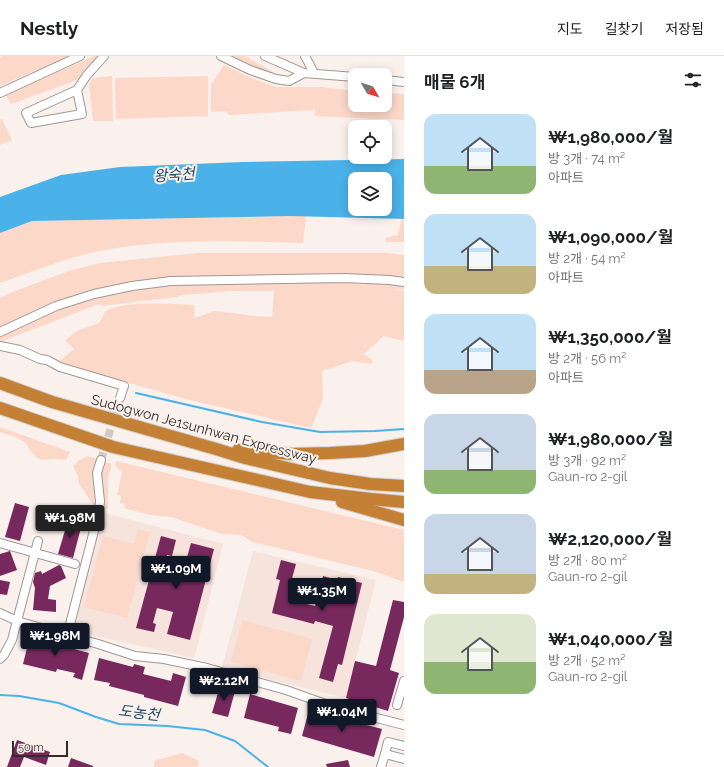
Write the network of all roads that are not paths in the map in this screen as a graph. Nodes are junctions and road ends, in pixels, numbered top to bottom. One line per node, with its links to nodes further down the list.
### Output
1 (80, 56): 12 (street)
2 (104, 56): 11 (street)
3 (222, 56): 6 (street)
4 (265, 56): 6 (street)
5 (305, 56): 7 (street)
6 (304, 73): 7 (street)
7 (314, 73): 8 (street)
8 (348, 76)
9 (392, 81): 10 (street)
10 (404, 82)
11 (77, 90): 11 (street)
12 (0, 93)
13 (404, 282): 14 (street)
14 (0, 332)
15 (0, 346): 17 (street)
16 (0, 383): 20 (highway, Sudogwon Je1sunhwan Expressway)
17 (120, 398)
18 (0, 408): 23 (highway)
19 (404, 444): 20 (highway)
20 (216, 448): 22 (highway, Sudogwon Je1sunhwan Expressway)
21 (101, 460): 32 (street)
22 (404, 486)
23 (310, 492): 24 (highway); 25 (highway)
24 (404, 502)
25 (404, 520)
26 (38, 541): 28 (street)
27 (0, 543): 28 (street)
28 (34, 554): 29 (street); 31 (street)
29 (75, 564)
30 (0, 613): 31 (street)
31 (17, 621): 32 (street); 33 (street)
32 (67, 636): 36 (street)
33 (0, 659)
34 (404, 681): 35 (street)
35 (397, 704)
36 (404, 725)
37 (404, 746): 38 (street)
38 (384, 754): 39 (street); 40 (street)
39 (404, 759)
40 (381, 767)

